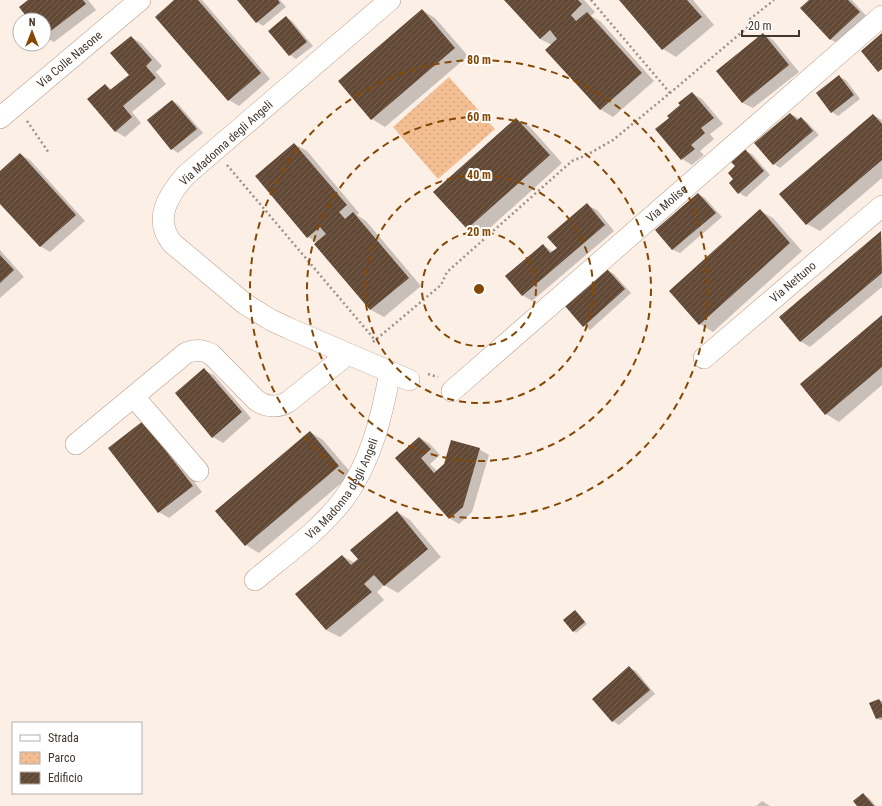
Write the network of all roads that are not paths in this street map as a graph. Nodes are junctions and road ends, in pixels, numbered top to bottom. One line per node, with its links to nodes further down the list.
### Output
1 (140, 0): 4 (street, Via Colle Nasone)
2 (390, 0): 6 (street, Via Madonna degli Angeli)
3 (882, 16): 8 (street, Via Molise)
4 (0, 118)
5 (882, 206): 7 (street, Via Nettuno)
6 (351, 356): 9 (street); 12 (street, Via Madonna degli Angeli)
7 (704, 358)
8 (452, 391)
9 (134, 397): 10 (street); 11 (street)
10 (76, 444)
11 (198, 471)
12 (255, 580)

